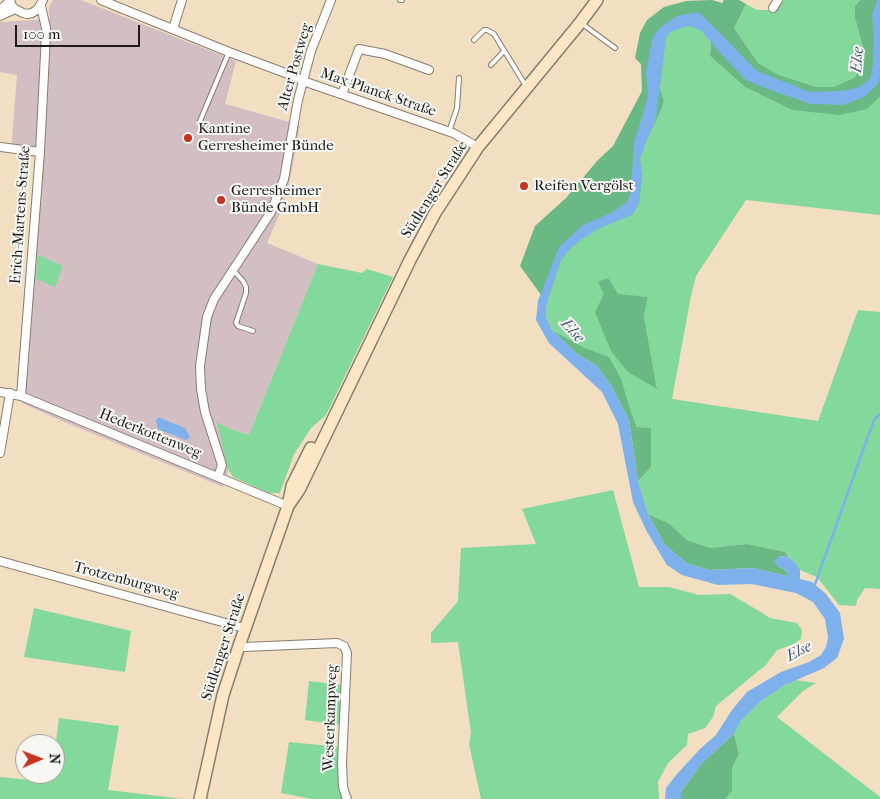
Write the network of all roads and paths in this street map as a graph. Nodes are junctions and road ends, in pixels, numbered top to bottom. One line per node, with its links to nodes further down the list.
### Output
1 (101, 0): 14 (street, Max-Planck-Straße)
2 (182, 0): 14 (street)
3 (331, 0): 23 (street, Alter Postweg)
4 (597, 0): 13 (main road, Südlenger Straße)
5 (778, 0): 8 (street)
6 (10, 1): 9 (street); 10 (street)
7 (43, 2): 11 (street); 15 (street, Erich-Martens-Straße)
8 (772, 8)
9 (0, 10)
10 (15, 10): 11 (street); 12 (street)
11 (32, 13): 15 (street)
12 (0, 16)
13 (580, 23): 17 (lane); 24 (main road, Südlenger Straße)
14 (173, 29): 19 (street, Max-Planck-Straße)
15 (46, 35): 30 (street, Erich-Martens-Straße)
16 (474, 40): 18 (lane)
17 (615, 48)
18 (504, 51): 20 (lane); 24 (lane)
19 (229, 52): 23 (street, Max-Planck-Straße); 26 (lane)
20 (491, 64)
21 (429, 70): 25 (street)
22 (459, 78): 27 (lane)
23 (303, 81): 25 (street, Max-Planck-Straße); 31 (street, Alter Postweg)
24 (527, 88): 29 (main road, Südlenger Straße)
25 (342, 94): 27 (street, Max-Planck-Straße)
26 (200, 121)
27 (449, 132): 29 (street, Max-Planck-Straße)
28 (0, 147): 30 (street)
29 (478, 147): 38 (main road, Südlenger Straße)
30 (40, 152): 35 (street, Erich-Martens-Straße)
31 (233, 270): 32 (lane); 37 (street, Alter Postweg)
32 (253, 332)
33 (0, 392): 34 (street, Hederkottenweg)
34 (10, 393): 35 (street, Hederkottenweg); 36 (street)
35 (21, 396): 37 (street, Hederkottenweg)
36 (0, 453)
37 (218, 478): 38 (street, Hederkottenweg)
38 (288, 506): 40 (main road, Südlenger Straße)
39 (0, 561): 40 (street, Trotzenburgweg)
40 (244, 628): 41 (main road, Südlenger Straße)
41 (239, 646): 42 (main road, Südlenger Straße); 43 (street, Westerkampweg)
42 (200, 799)
43 (347, 799)

